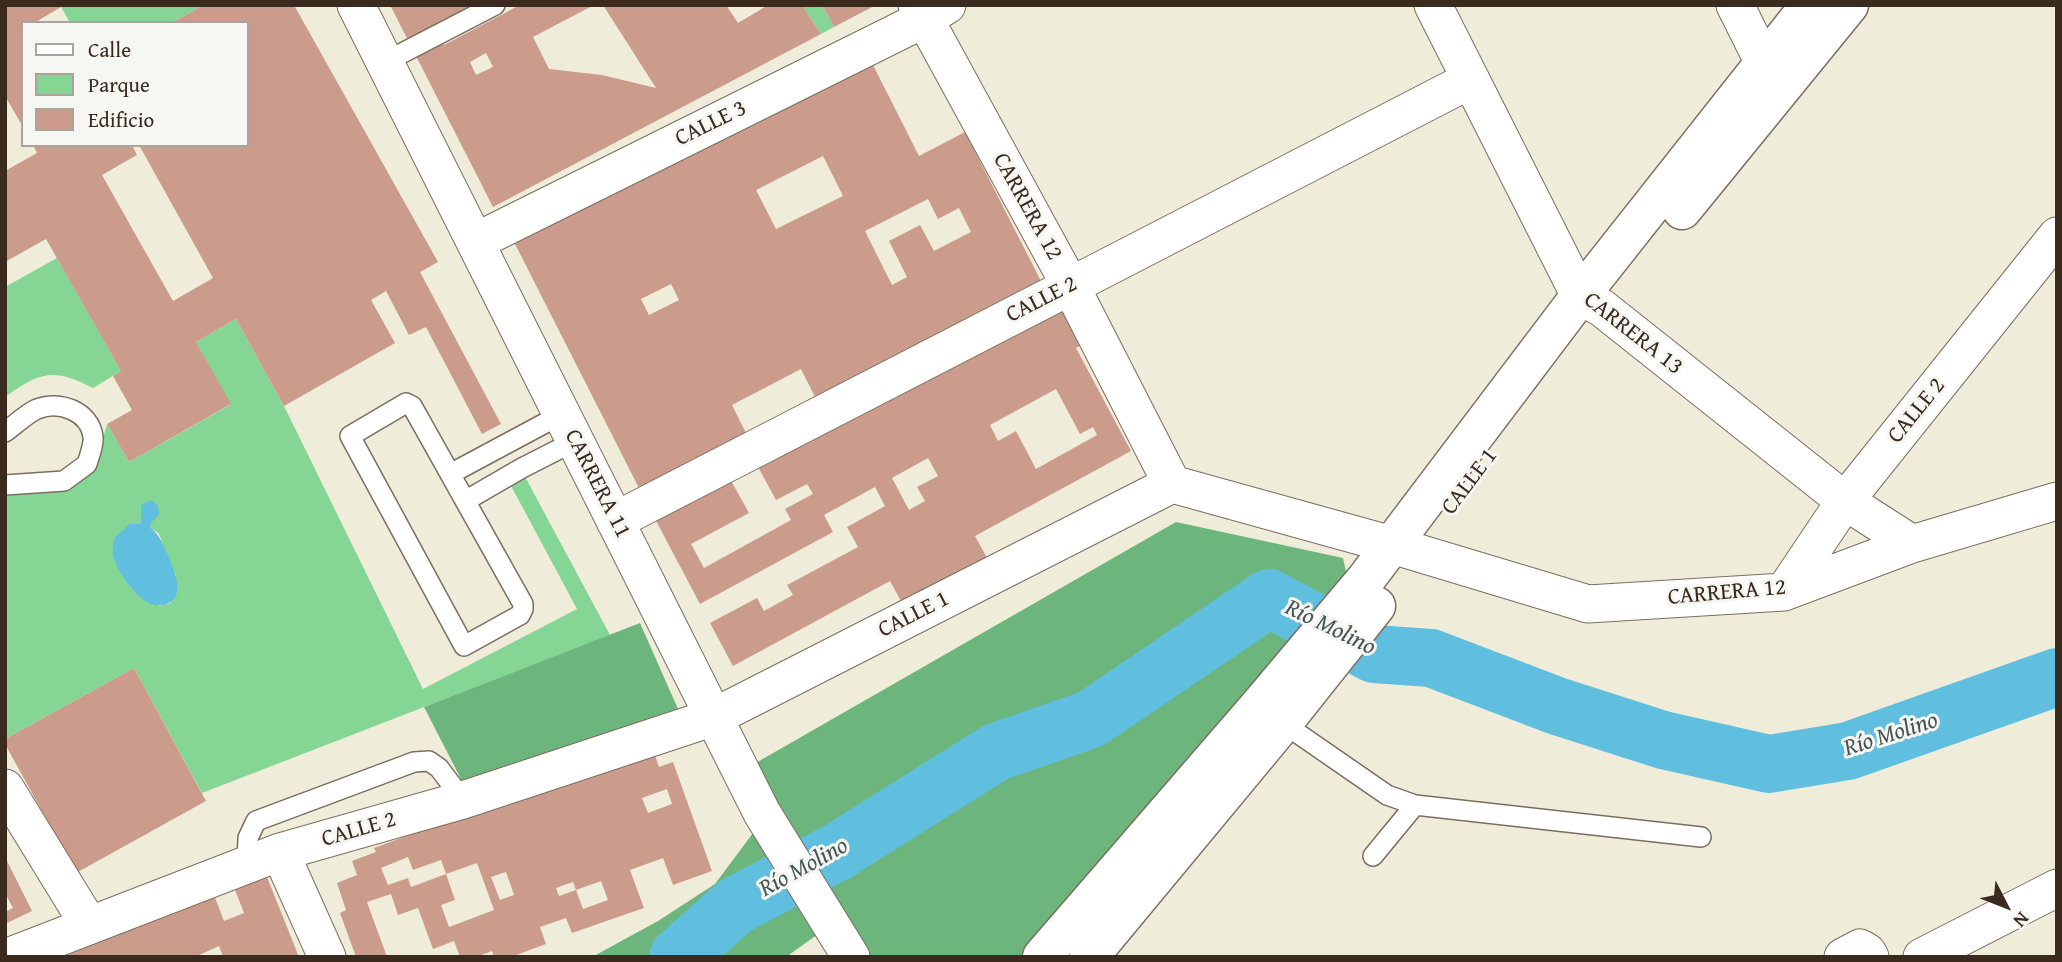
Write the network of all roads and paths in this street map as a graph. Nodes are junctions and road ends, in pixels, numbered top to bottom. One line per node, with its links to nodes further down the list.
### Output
1 (356, 5): 8 (street, CARRERA 11)
2 (495, 5): 8 (lane)
3 (1433, 5): 10 (street, CARRERA 13)
4 (1735, 5): 9 (street)
5 (1810, 5): 9 (main road, CALLE 1)
6 (1849, 5): 9 (main road, CALLE 1)
7 (929, 10): 12 (street, CALLE 3); 13 (street, CARRERA 12)
8 (384, 62): 12 (street, CARRERA 11)
9 (1771, 78): 14 (main road, CALLE 1)
10 (1470, 80): 13 (street, CALLE 2); 14 (street, CARRERA 13)
11 (2057, 236): 21 (street, CALLE 2)
12 (475, 242): 15 (street, CARRERA 11)
13 (1070, 285): 18 (street, CARRERA 12); 23 (street, CALLE 2)
14 (1591, 302): 21 (street, CARRERA 13); 25 (main road, CALLE 1)
15 (568, 427): 17 (lane); 20 (lane); 23 (street, CARRERA 11)
16 (5, 432): 19 (lane)
17 (450, 474): 20 (lane); 20 (lane)
18 (1172, 484): 25 (street); 28 (street, CALLE 1)
19 (5, 485)
20 (465, 501)
21 (1845, 501): 24 (street, CARRERA 13); 26 (street, CALLE 2)
22 (2057, 501): 24 (street, CARRERA 12)
23 (615, 521): 28 (street, CARRERA 11)
24 (1912, 544): 26 (street, CARRERA 12)
25 (1404, 549): 26 (street, CARRERA 12); 27 (main road, CALLE 1)
26 (1784, 592)
27 (1271, 715): 31 (lane); 40 (main road, CALLE 1); 41 (main road, CALLE 1)
28 (714, 717): 30 (street, CALLE 2); 37 (street, CARRERA 11)
29 (5, 788): 36 (street)
30 (463, 800): 34 (street, CALLE 2); 34 (lane)
31 (1415, 805): 32 (lane); 33 (lane)
32 (1701, 837)
33 (1373, 856)
34 (264, 858): 36 (street, CALLE 2); 39 (street)
35 (2057, 888): 44 (street)
36 (89, 925): 38 (street, CALLE 2)
37 (843, 944)
38 (8, 957)
39 (327, 957)
40 (1042, 957)
41 (1089, 957)
42 (1843, 957): 43 (street)
43 (1870, 957)
44 (1922, 957)

